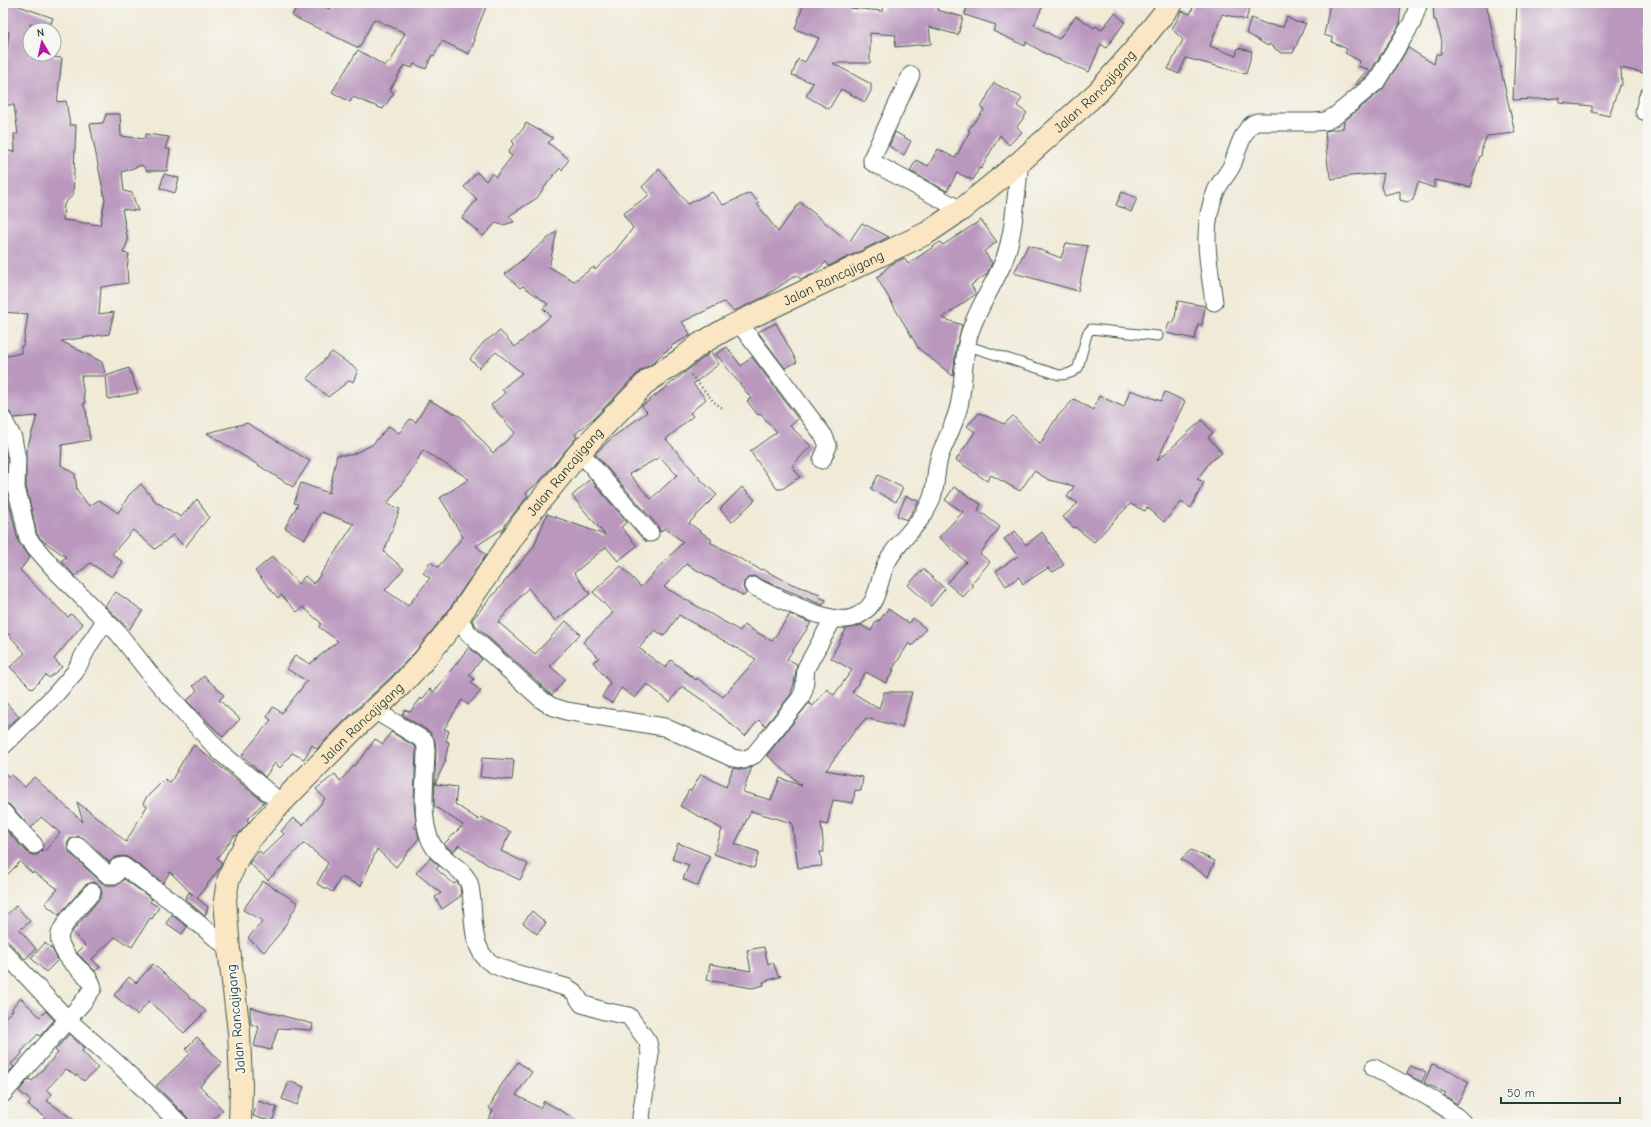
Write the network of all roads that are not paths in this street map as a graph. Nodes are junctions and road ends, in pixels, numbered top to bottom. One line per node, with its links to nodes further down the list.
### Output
1 (1172, 3): 4 (main road, Jalan Rancajigang)
2 (1419, 3): 6 (street)
3 (911, 75): 5 (street)
4 (1020, 162): 5 (main road, Jalan Rancajigang); 9 (street)
5 (961, 210): 7 (main road, Jalan Rancajigang)
6 (1214, 302)
7 (739, 323): 11 (main road, Jalan Rancajigang); 12 (street)
8 (1158, 336): 9 (lane)
9 (968, 346): 16 (street)
10 (3, 419): 17 (street)
11 (580, 452): 13 (street); 15 (main road, Jalan Rancajigang)
12 (822, 460)
13 (650, 533)
14 (753, 586): 16 (street)
15 (458, 618): 16 (street); 18 (main road, Jalan Rancajigang)
16 (833, 619)
17 (105, 621): 19 (street); 20 (street)
18 (374, 710): 20 (main road, Jalan Rancajigang); 32 (street)
19 (5, 740)
20 (281, 803): 25 (main road, Jalan Rancajigang)
21 (3, 812): 22 (street)
22 (34, 845)
23 (77, 846): 25 (street)
24 (92, 892): 27 (street)
25 (229, 949): 31 (main road, Jalan Rancajigang)
26 (3, 951): 27 (street)
27 (67, 1019): 29 (street); 30 (street)
28 (1374, 1068): 33 (street)
29 (3, 1094)
30 (180, 1124)
31 (240, 1124)
32 (643, 1124)
33 (1464, 1124)

